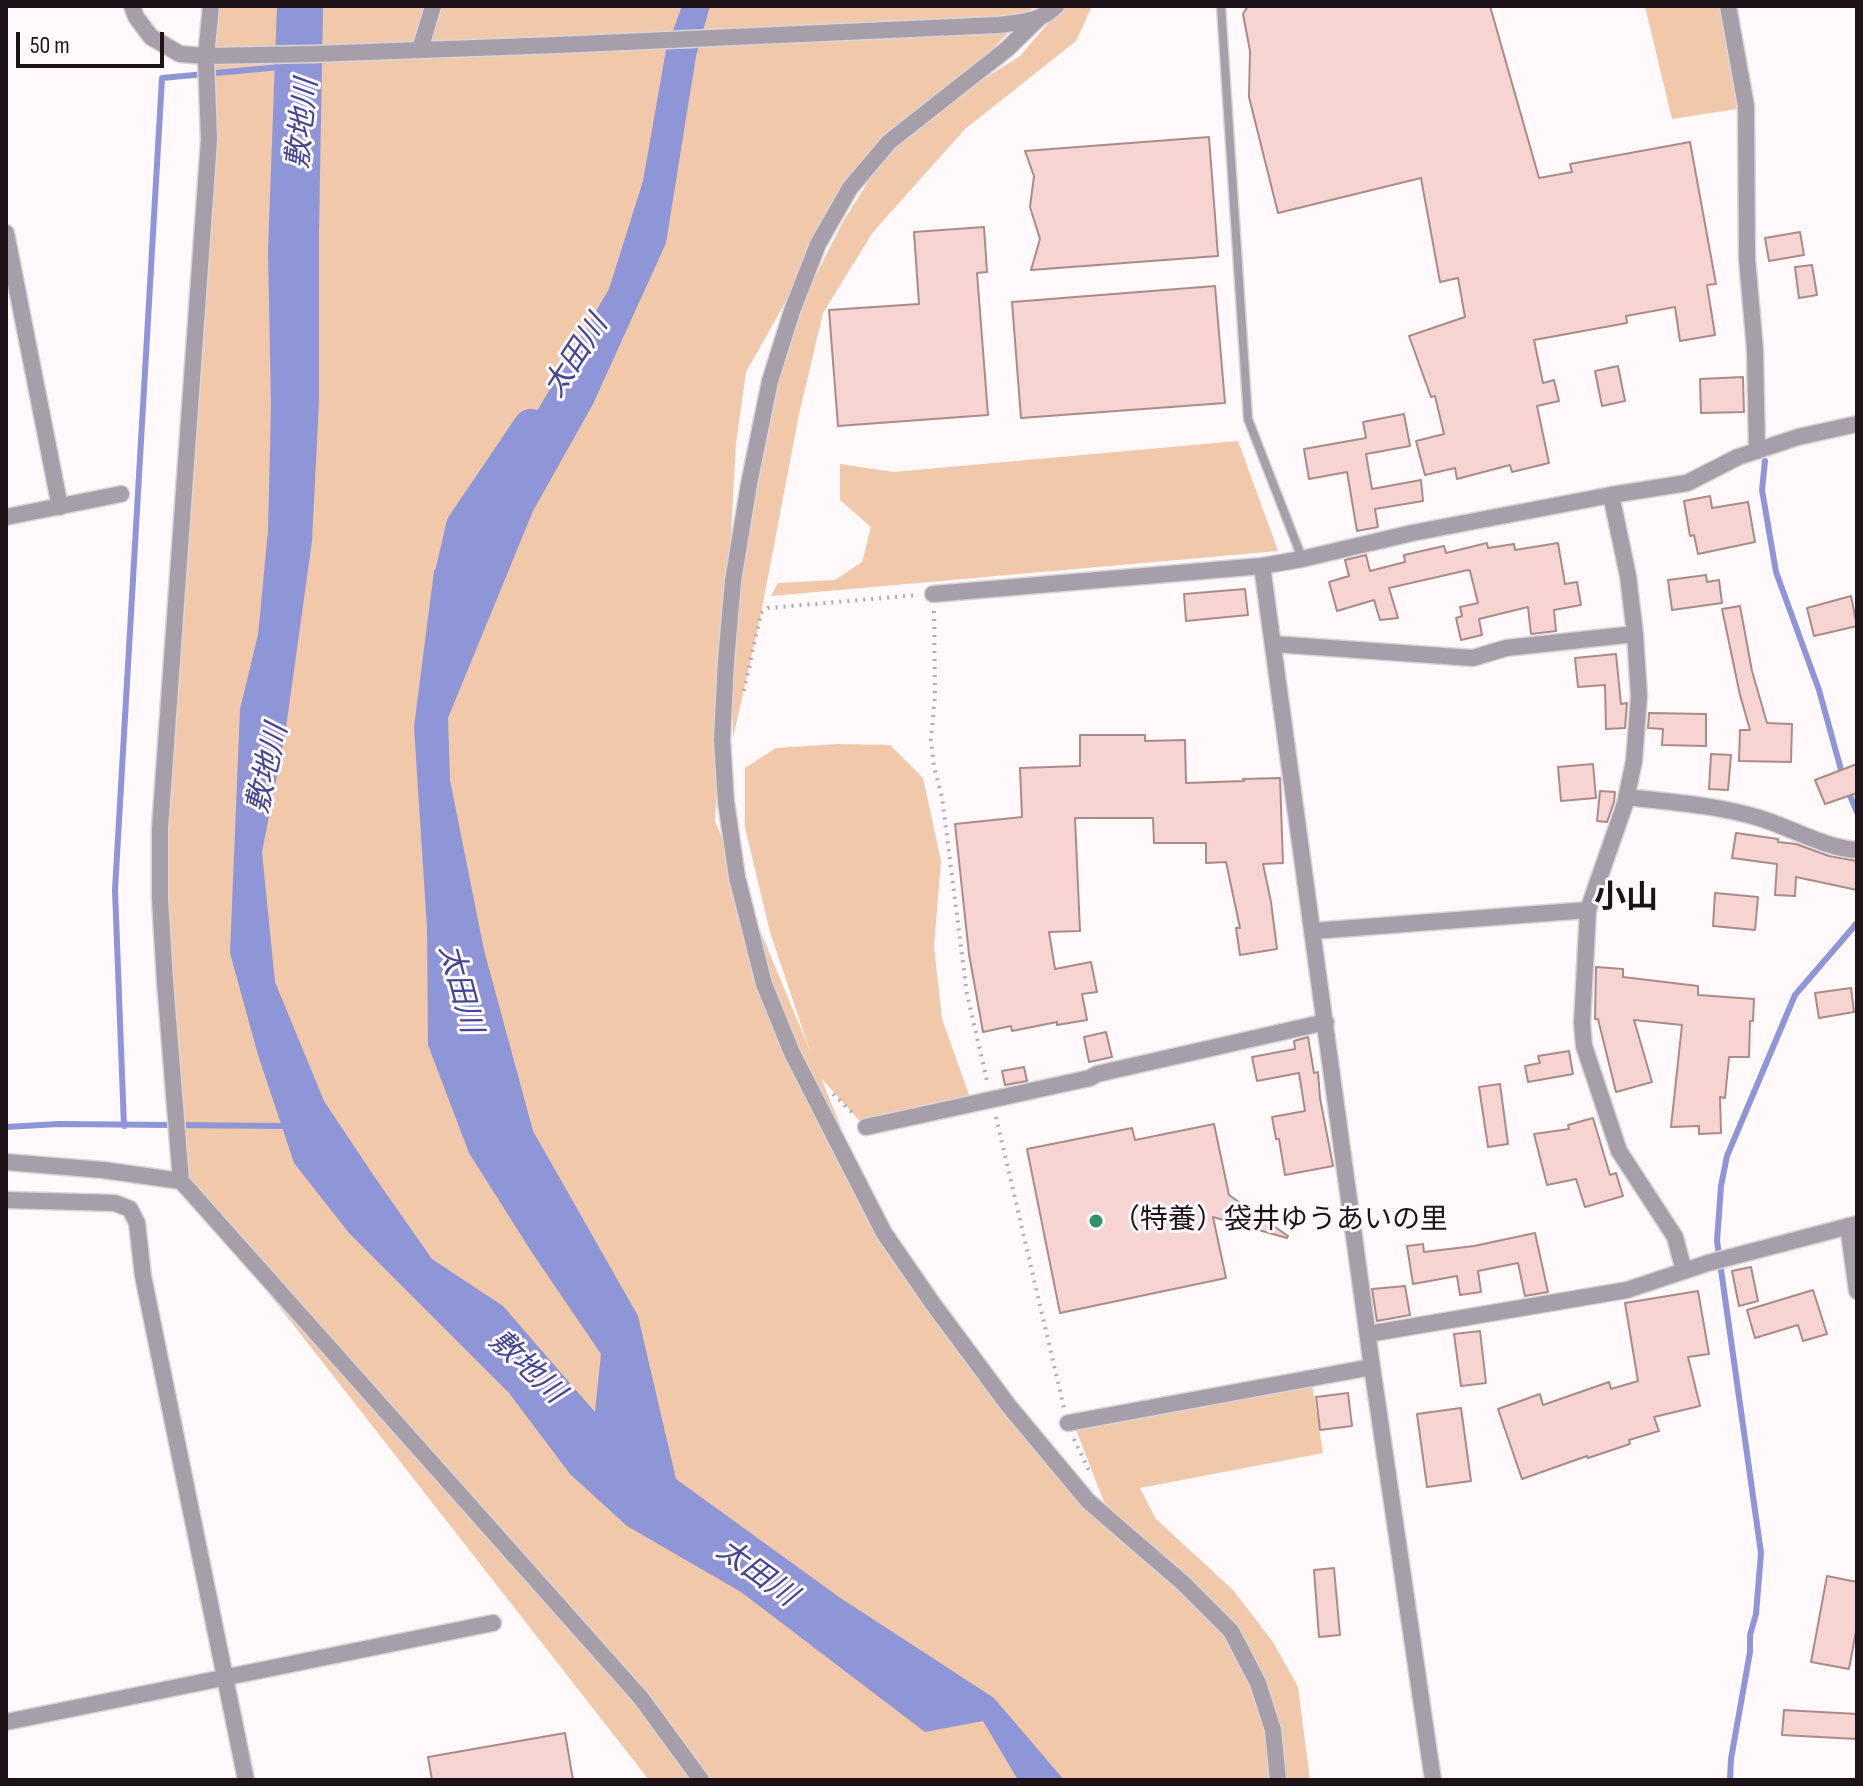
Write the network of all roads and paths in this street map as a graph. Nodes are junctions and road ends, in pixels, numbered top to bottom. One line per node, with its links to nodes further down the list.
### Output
1 (132, 6): 9 (street)
2 (211, 6): 9 (street)
3 (433, 6): 8 (street)
4 (1056, 6): 7 (street)
5 (1221, 6): 17 (lane)
6 (1728, 6): 12 (street)
7 (1038, 19): 8 (street); 45 (street)
8 (420, 50): 9 (street)
9 (206, 56): 31 (street)
10 (6, 233): 15 (street)
11 (1857, 424): 12 (street)
12 (1757, 451): 14 (street)
13 (121, 494): 15 (street)
14 (1611, 495): 17 (street); 20 (street)
15 (60, 507): 16 (street)
16 (6, 517)
17 (1302, 559): 18 (street)
18 (1262, 566): 19 (street); 21 (street)
19 (933, 594): 22 (path); 28 (path)
20 (1635, 634): 21 (street); 23 (street)
21 (1273, 644): 26 (street)
22 (744, 691)
23 (1627, 797): 24 (street); 25 (street)
24 (1857, 850)
25 (1588, 910): 26 (street); 34 (street)
26 (1313, 931): 27 (street)
27 (1326, 1022): 28 (street); 36 (street)
28 (991, 1098): 29 (street); 38 (path)
29 (866, 1127)
30 (6, 1162): 31 (street)
31 (181, 1181): 44 (street)
32 (6, 1200): 41 (street)
33 (1852, 1225): 34 (street); 35 (street)
34 (1684, 1271): 36 (street)
35 (1857, 1291)
36 (1368, 1334): 37 (street)
37 (1372, 1367): 38 (street); 46 (street)
38 (1068, 1423): 39 (path)
39 (1094, 1482)
40 (493, 1623): 41 (street)
41 (225, 1678): 42 (street); 43 (street)
42 (6, 1722)
43 (246, 1780)
44 (701, 1780)
45 (1278, 1780)
46 (1433, 1780)

